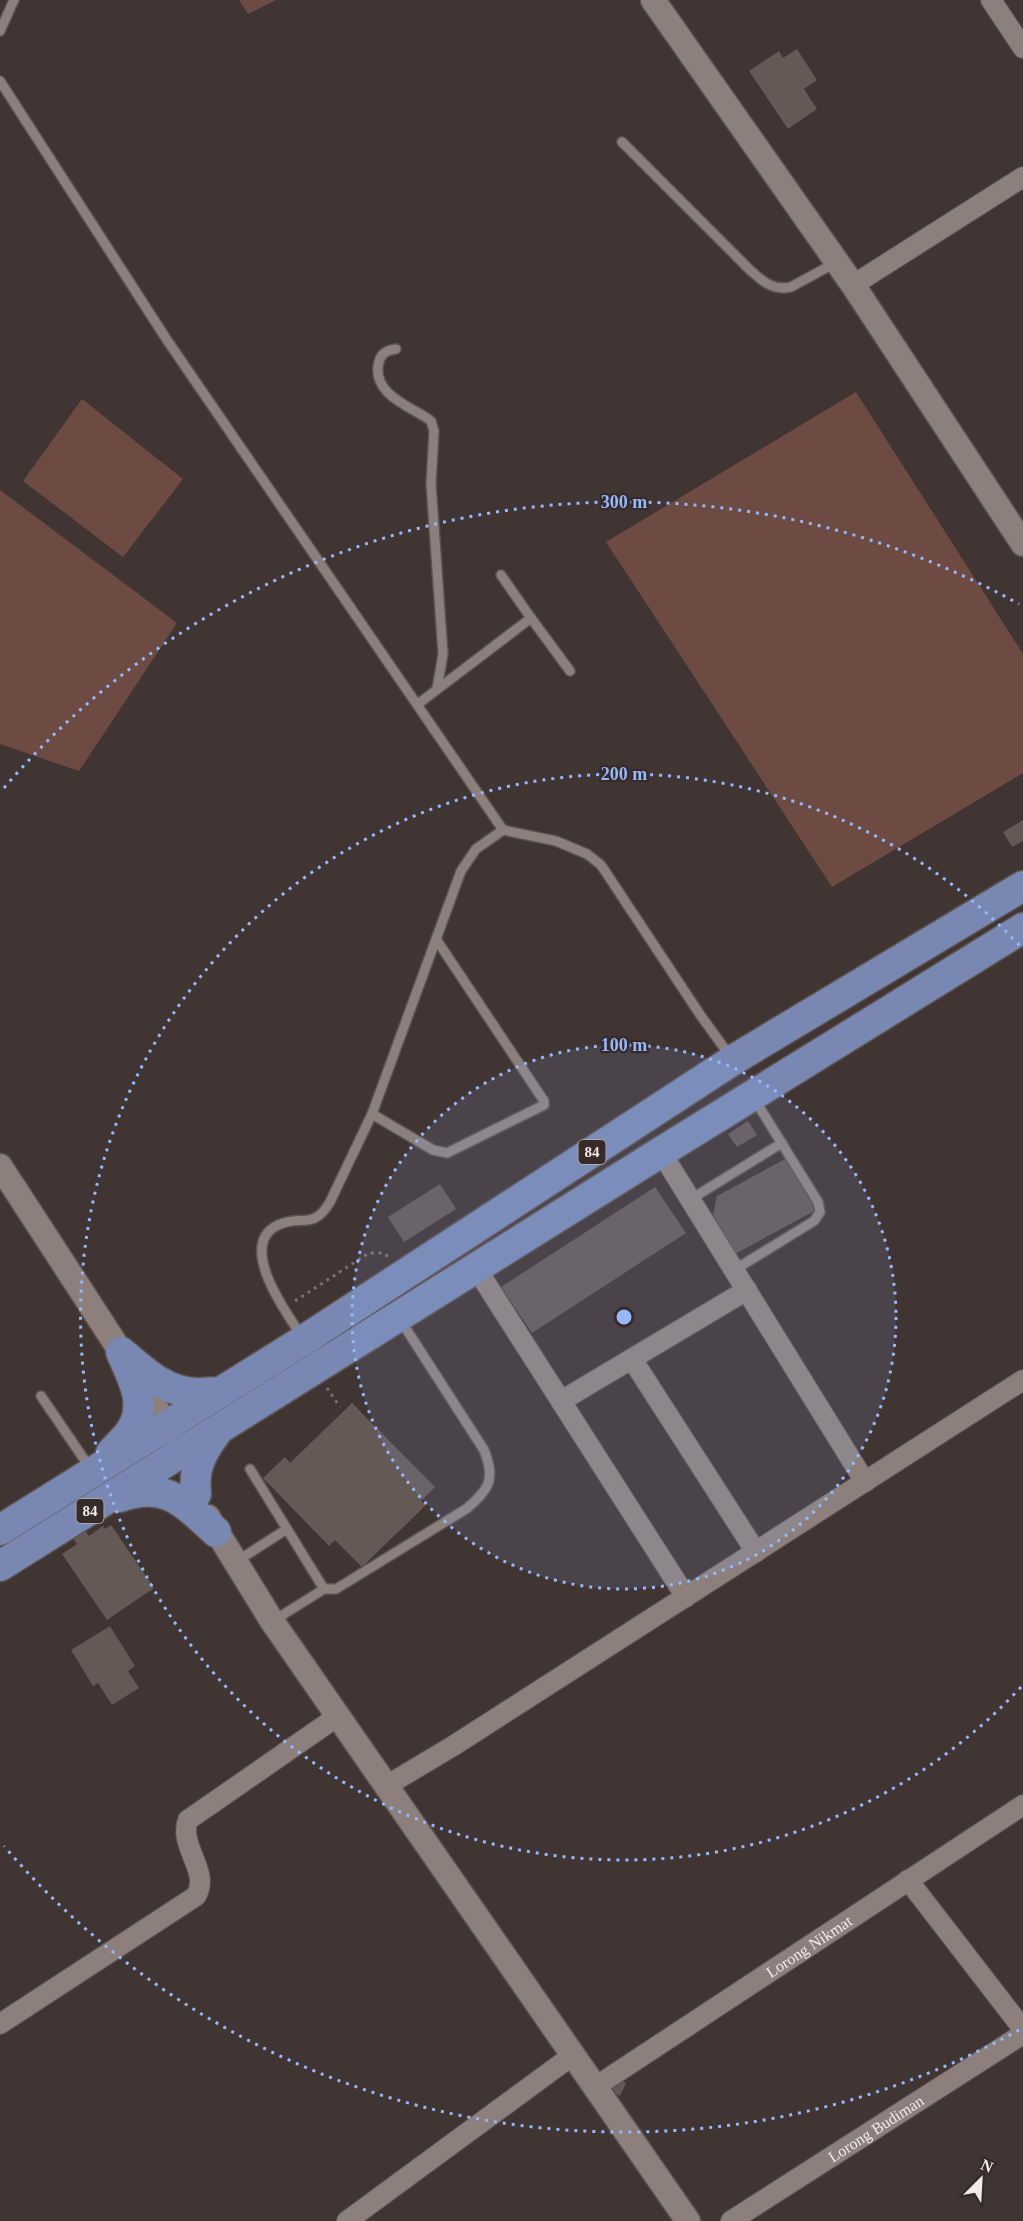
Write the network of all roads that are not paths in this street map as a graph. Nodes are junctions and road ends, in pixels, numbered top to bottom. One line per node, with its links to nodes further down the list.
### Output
1 (15, 0): 4 (lane)
2 (653, 0): 9 (street)
3 (991, 0): 5 (street)
4 (0, 31)
5 (1023, 48)
6 (0, 81): 17 (lane)
7 (622, 142): 9 (lane)
8 (1023, 177): 10 (street)
9 (837, 262): 10 (street)
10 (853, 285): 12 (street)
11 (396, 349): 16 (lane)
12 (1023, 544)
13 (501, 575): 14 (lane)
14 (531, 618): 15 (lane); 16 (lane)
15 (570, 671)
16 (437, 690): 17 (lane)
17 (418, 704): 18 (lane)
18 (503, 830): 21 (lane); 22 (lane)
19 (1023, 886): 22 (main road, 84)
20 (1023, 928): 23 (main road, 84)
21 (436, 939): 24 (lane); 24 (lane)
22 (733, 1060): 33 (main road, 84)
23 (752, 1096): 25 (lane); 26 (main road, 84)
24 (372, 1114): 33 (lane)
25 (782, 1143): 28 (lane); 30 (lane)
26 (661, 1152): 28 (street); 29 (main road, 84)
27 (0, 1166): 34 (street)
28 (691, 1199): 30 (street)
29 (476, 1268): 32 (main road, 84); 39 (street)
30 (734, 1270): 31 (street)
31 (747, 1290): 35 (street); 45 (street)
32 (399, 1316): 41 (main road, 84); 54 (lane)
33 (304, 1340): 37 (main road, 84)
34 (121, 1352): 37 (main road); 40 (street); 44 (main road)
35 (632, 1359): 39 (street); 51 (street)
36 (1023, 1380): 45 (street)
37 (221, 1392): 40 (main road, 84)
38 (41, 1396): 44 (lane)
39 (561, 1401): 55 (street)
40 (166, 1427): 42 (street); 44 (main road, 84)
41 (217, 1431): 42 (main road, 84); 46 (main road)
42 (179, 1455): 46 (street); 47 (main road, 84)
43 (250, 1469): 48 (lane)
44 (96, 1471): 49 (main road, 84)
45 (865, 1482): 51 (street)
46 (196, 1494): 50 (street)
47 (101, 1504): 50 (main road); 53 (main road, 84)
48 (287, 1529): 52 (lane); 54 (lane)
49 (0, 1530)
50 (216, 1532): 52 (street)
51 (756, 1552): 55 (street)
52 (235, 1562): 56 (street)
53 (0, 1566)
54 (324, 1589): 56 (lane)
55 (686, 1597): 58 (street)
56 (272, 1621): 57 (street)
57 (338, 1716): 58 (street); 61 (street)
58 (386, 1786): 64 (street)
59 (1023, 1805): 60 (street, Lorong Nikmat)
60 (908, 1880): 62 (street); 65 (street, Lorong Nikmat)
61 (0, 2024)
62 (1023, 2029)
63 (1023, 2034): 68 (street, Lorong Budiman)
64 (573, 2055): 65 (street); 67 (street)
65 (595, 2087): 66 (street)
66 (682, 2219)
67 (347, 2221)
68 (731, 2221)

